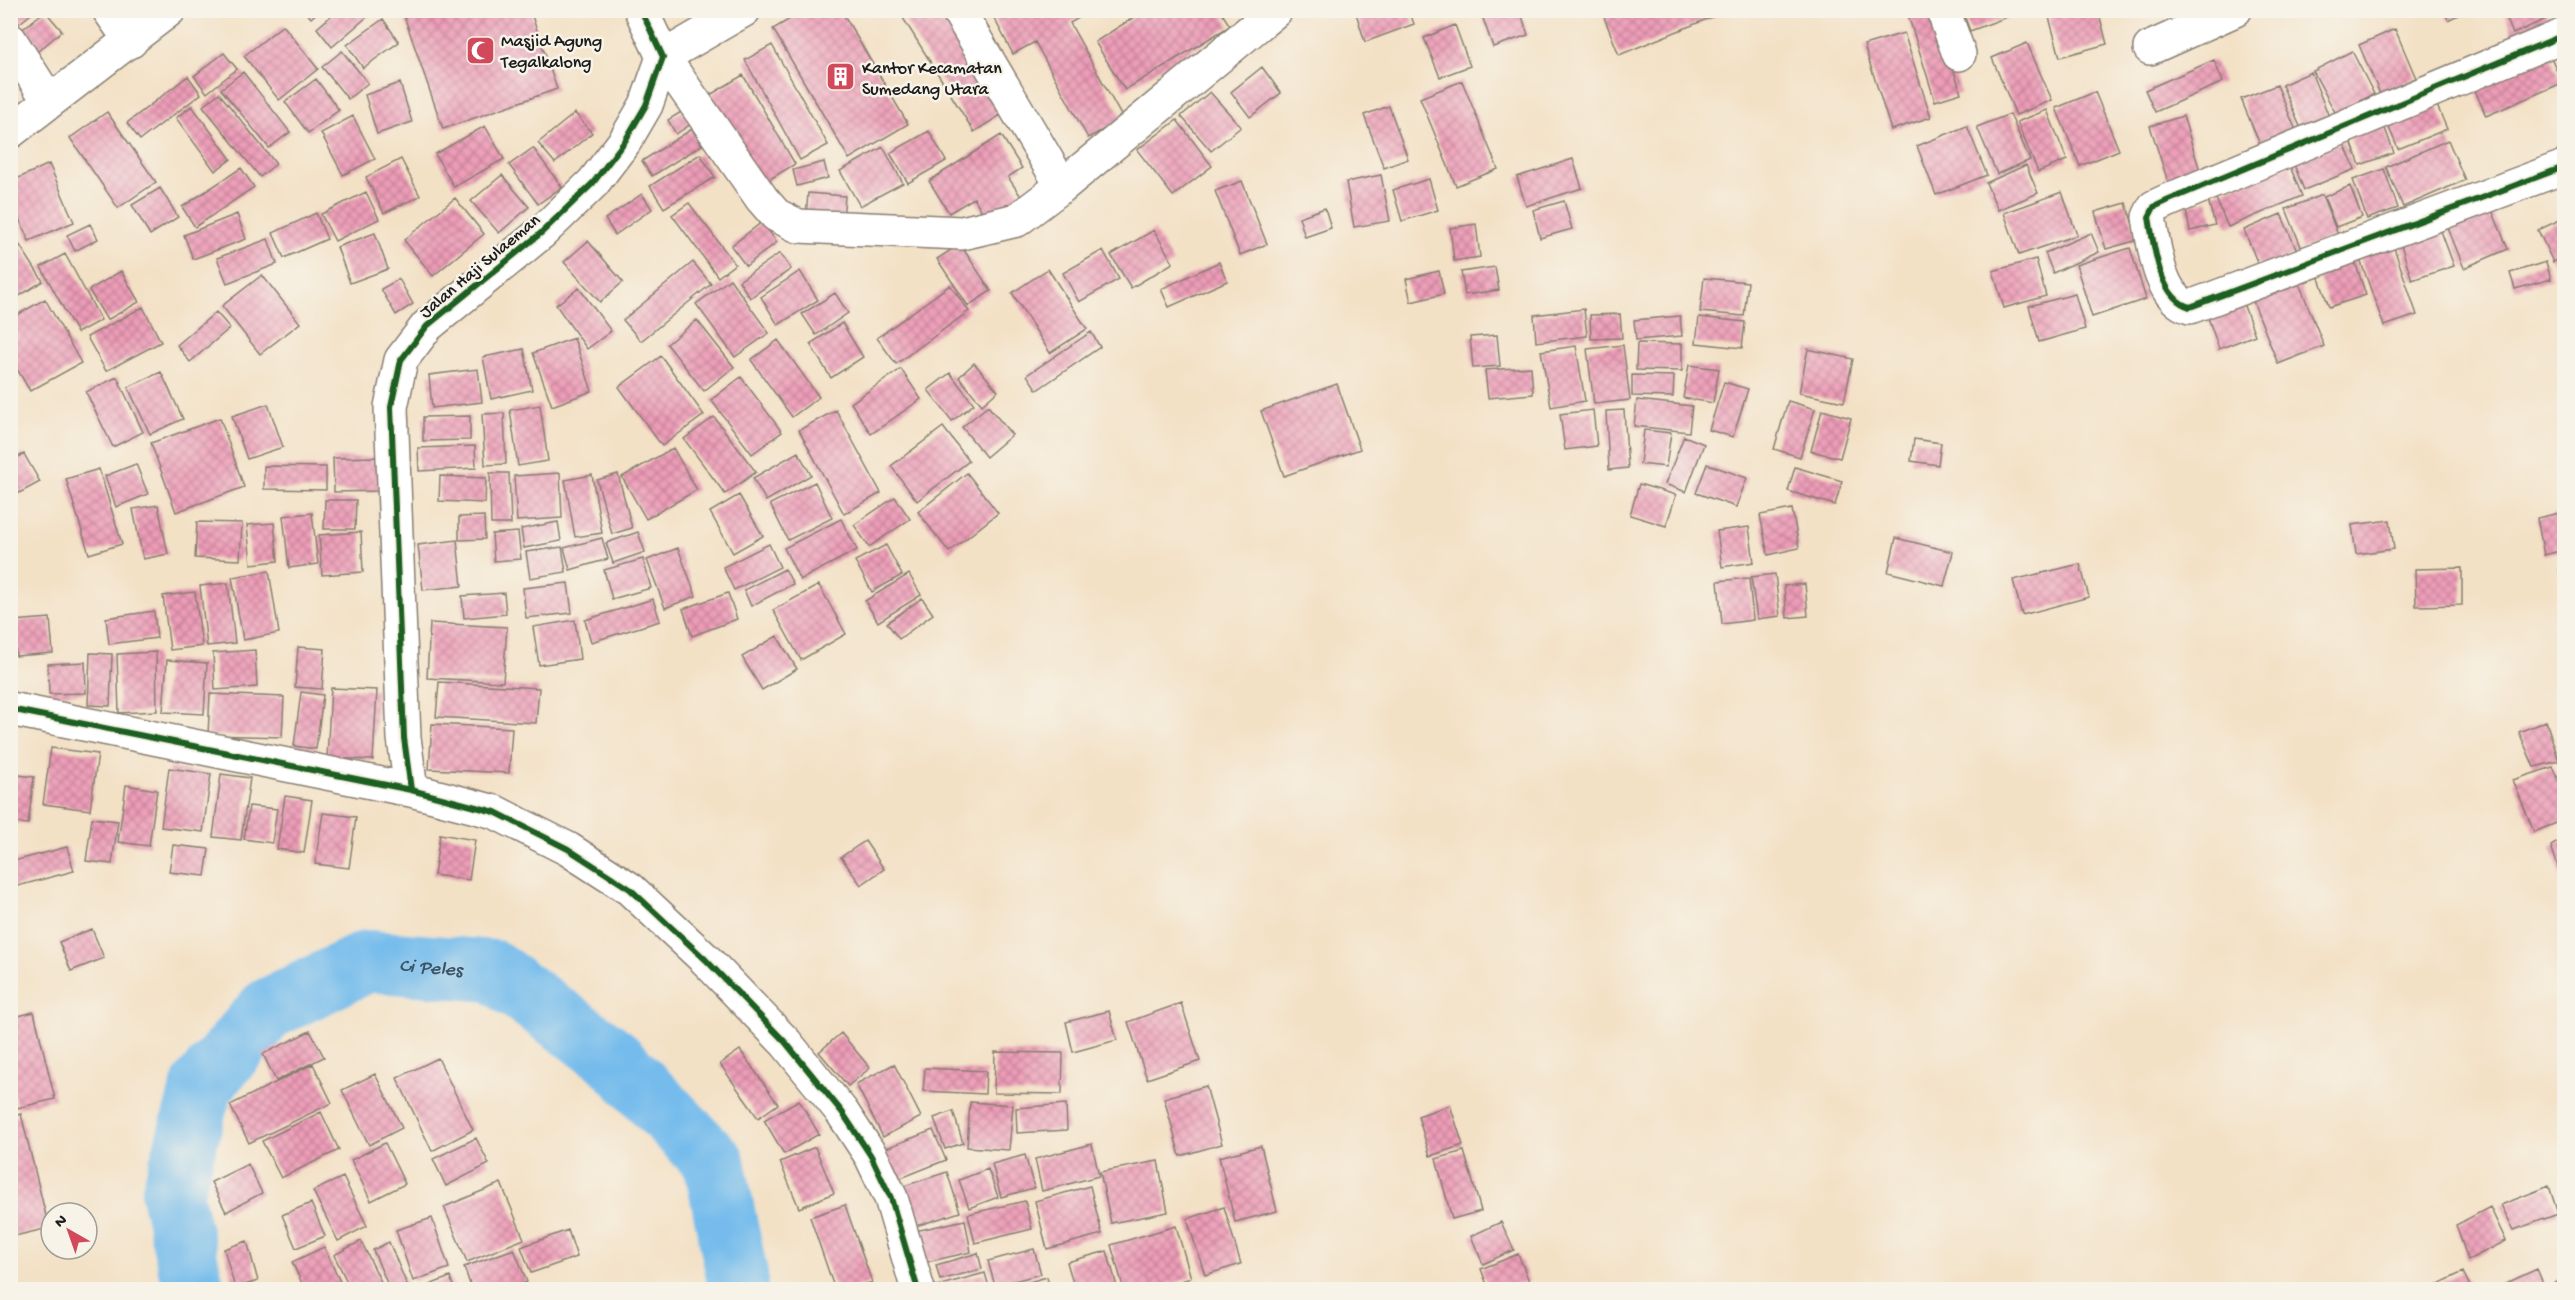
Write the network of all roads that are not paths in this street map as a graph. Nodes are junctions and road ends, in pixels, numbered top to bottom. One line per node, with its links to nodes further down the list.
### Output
1 (109, 10): 11 (street)
2 (169, 10): 11 (street)
3 (641, 10): 14 (street)
4 (744, 10): 14 (street)
5 (958, 10): 18 (street)
6 (1276, 10): 18 (street)
7 (1943, 10): 13 (street)
8 (2235, 10): 12 (street)
9 (2565, 35): 17 (street)
10 (10, 40): 15 (street)
11 (131, 41): 15 (street)
12 (2150, 48)
13 (1959, 54)
14 (663, 57): 18 (street); 20 (street, Jalan Haji Sulaeman)
15 (49, 101): 16 (street)
16 (10, 132)
17 (2565, 167)
18 (1062, 186)
19 (10, 709): 20 (street)
20 (411, 790): 21 (street)
21 (918, 1290)

